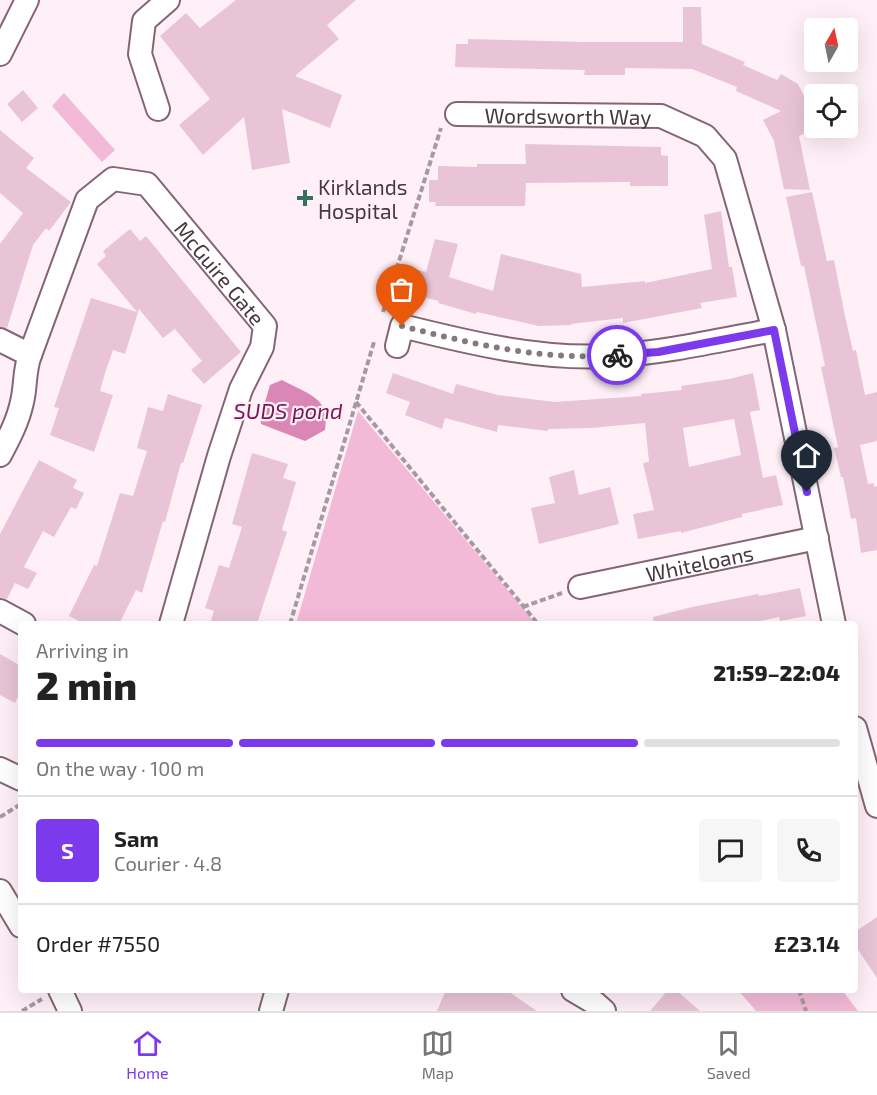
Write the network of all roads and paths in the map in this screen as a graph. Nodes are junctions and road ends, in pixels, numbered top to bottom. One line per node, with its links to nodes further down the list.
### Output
1 (27, 0): 3 (street)
2 (168, 0): 4 (street)
3 (0, 54)
4 (158, 109)
5 (457, 114): 6 (path); 7 (street, Wordsworth Way)
6 (394, 330): 7 (street)
7 (774, 330): 13 (street, Wordsworth Way)
8 (0, 340): 10 (street)
9 (375, 340): 11 (path)
10 (30, 355): 12 (street, McGuire Gate); 18 (street, McGuire Gate)
11 (356, 402): 15 (path); 19 (path)
12 (0, 455)
13 (817, 538): 14 (street, Whiteloans); 21 (street, Wordsworth Way)
14 (580, 587): 15 (path)
15 (523, 607): 20 (path)
16 (0, 611): 17 (street)
17 (18, 621)
18 (172, 621)
19 (291, 621)
20 (535, 621)
21 (833, 621)
22 (858, 746): 26 (street)
23 (0, 769): 24 (street)
24 (18, 778)
25 (18, 806): 27 (path)
26 (877, 806)
27 (0, 817)
28 (0, 891): 29 (street)
29 (18, 921)
30 (61, 993): 34 (street)
31 (276, 993): 35 (street)
32 (578, 993): 36 (street)
33 (800, 993): 37 (path)
34 (70, 1011)
35 (271, 1011)
36 (604, 1011)
37 (806, 1011)

